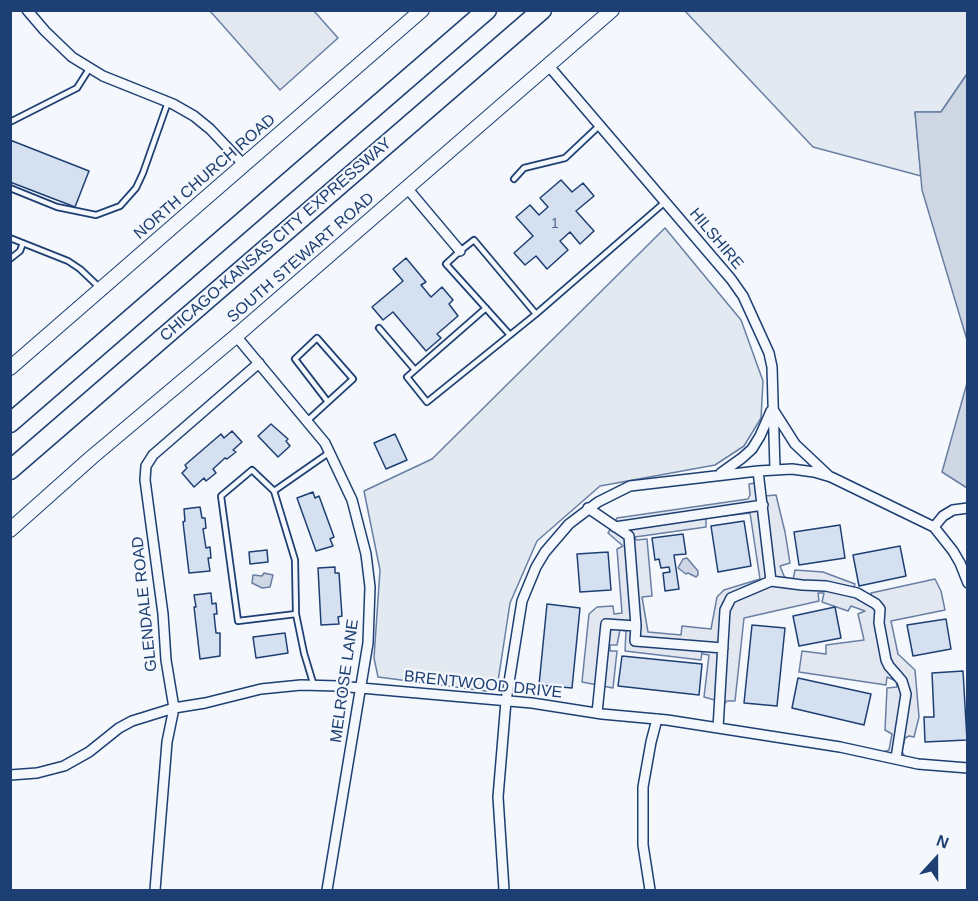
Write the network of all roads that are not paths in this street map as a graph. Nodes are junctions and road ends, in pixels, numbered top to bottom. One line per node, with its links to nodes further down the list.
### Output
1 (27, 10): 7 (street)
2 (422, 10): 11 (street, NORTH CHURCH ROAD)
3 (487, 10): 32 (highway)
4 (542, 10): 34 (highway, CHICAGO-KANSAS CITY EXPRESSWAY)
5 (612, 10): 6 (street, SOUTH STEWART ROAD)
6 (548, 65): 10 (street, HILSHIRE); 14 (street, SOUTH STEWART ROAD)
7 (89, 69): 8 (street); 9 (lane)
8 (168, 102): 11 (street); 13 (lane)
9 (10, 122)
10 (600, 125): 12 (lane); 15 (street, HILSHIRE)
11 (244, 165): 20 (street, NORTH CHURCH ROAD)
12 (514, 179)
13 (10, 188)
14 (407, 188): 18 (street); 25 (street, SOUTH STEWART ROAD)
15 (665, 202): 22 (lane); 30 (street, HILSHIRE)
16 (10, 238): 17 (lane)
17 (23, 243): 19 (lane); 20 (lane)
18 (460, 251): 21 (lane); 22 (lane)
19 (10, 259)
20 (102, 290): 27 (street, NORTH CHURCH ROAD)
21 (486, 308): 24 (lane); 28 (lane)
22 (536, 314): 24 (lane)
23 (379, 328): 28 (lane)
24 (510, 335): 28 (lane)
25 (236, 336): 26 (street, MELROSE LANE); 45 (street, SOUTH STEWART ROAD)
26 (259, 363): 31 (street, MELROSE LANE); 54 (street, GLENDALE ROAD)
27 (10, 368)
28 (415, 370)
29 (328, 402): 29 (lane); 31 (lane)
30 (772, 408): 35 (street, HILSHIRE); 37 (street); 38 (street)
31 (307, 421): 33 (street, MELROSE LANE)
32 (10, 423)
33 (330, 452): 39 (lane); 52 (street, MELROSE LANE)
34 (10, 470)
35 (775, 470): 36 (street); 38 (street)
36 (758, 471): 37 (street); 40 (street)
37 (718, 475): 41 (street)
38 (831, 477): 44 (street)
39 (274, 491): 48 (lane); 48 (lane)
40 (763, 505): 43 (street); 46 (street)
41 (588, 508): 43 (street); 53 (street)
42 (968, 508): 44 (street)
43 (615, 527): 49 (street)
44 (934, 527): 47 (street)
45 (10, 531)
46 (771, 581): 50 (street); 58 (street)
47 (968, 583)
48 (296, 614): 51 (lane)
49 (636, 626): 50 (street); 55 (street)
50 (723, 648): 57 (street)
51 (314, 686): 52 (street, BRENTWOOD DRIVE); 54 (street, BRENTWOOD DRIVE)
52 (361, 689): 53 (street, BRENTWOOD DRIVE); 62 (street, MELROSE LANE)
53 (506, 701): 55 (street, BRENTWOOD DRIVE); 63 (street)
54 (174, 708): 60 (street, BRENTWOOD DRIVE); 61 (street, GLENDALE ROAD)
55 (597, 713): 56 (street, BRENTWOOD DRIVE)
56 (657, 719): 57 (street, BRENTWOOD DRIVE); 64 (street)
57 (717, 728): 58 (street, BRENTWOOD DRIVE)
58 (896, 758): 59 (street, BRENTWOOD DRIVE)
59 (968, 768)
60 (10, 776)
61 (155, 891)
62 (327, 891)
63 (504, 891)
64 (650, 891)

